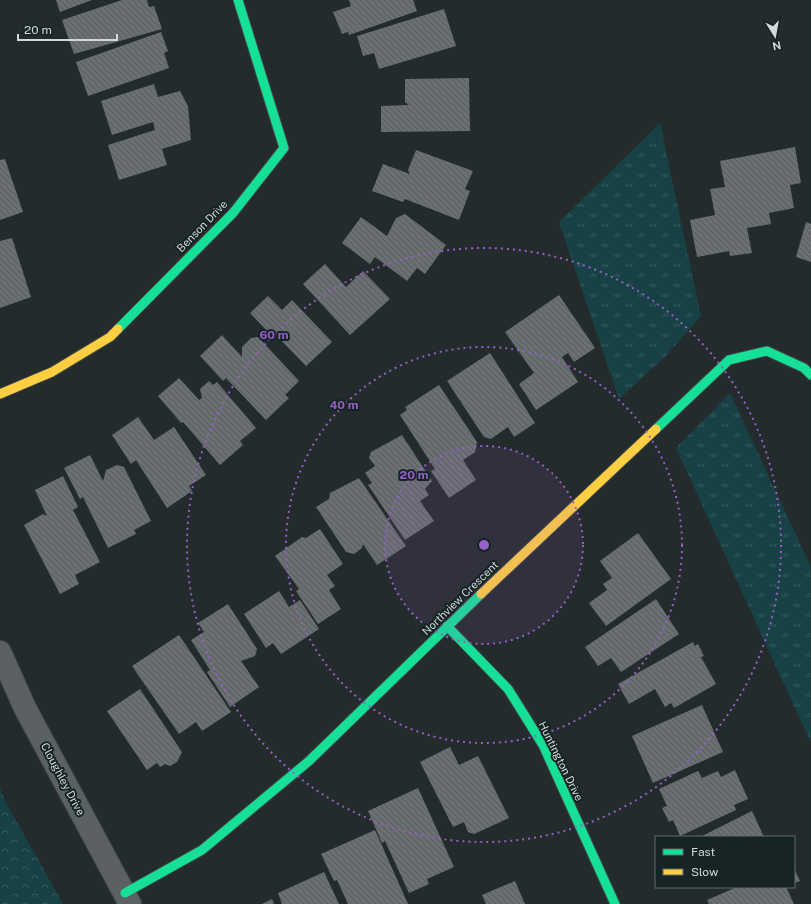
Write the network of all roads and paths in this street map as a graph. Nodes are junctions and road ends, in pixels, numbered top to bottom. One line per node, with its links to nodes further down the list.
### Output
1 (238, 0): 3 (street, Benson Drive)
2 (811, 375): 4 (street, Northview Crescent)
3 (0, 394)
4 (447, 626): 6 (street, Northview Crescent); 7 (street, Huntington Drive)
5 (0, 652): 6 (street, Cloughley Drive)
6 (127, 898)
7 (615, 904)

